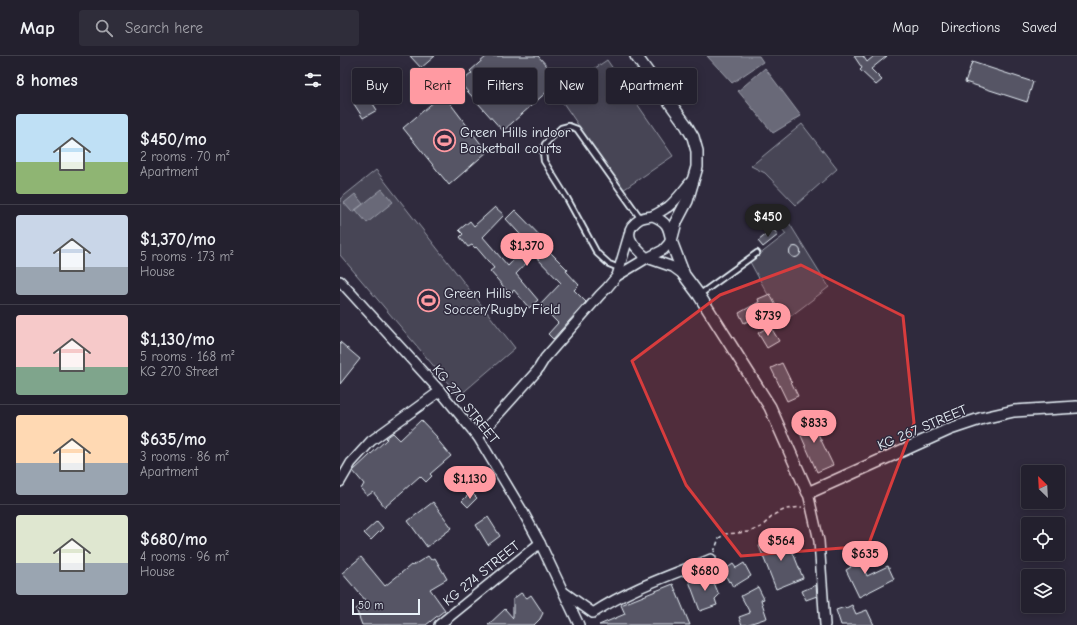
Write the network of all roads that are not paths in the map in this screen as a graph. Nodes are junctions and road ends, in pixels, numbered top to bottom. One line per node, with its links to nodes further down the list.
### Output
1 (636, 56): 2 (street)
2 (693, 180): 3 (street); 6 (street)
3 (653, 216): 4 (street); 6 (street)
4 (641, 219): 5 (street); 9 (lane)
5 (629, 235): 8 (street); 9 (street)
6 (671, 241): 8 (street); 10 (street)
7 (757, 253): 12 (lane)
8 (647, 258): 9 (street); 10 (street)
9 (618, 272): 15 (street)
10 (684, 275): 12 (street)
11 (340, 281): 13 (street, KG 270 STREET)
12 (699, 294): 17 (street)
13 (440, 391): 15 (street, KG 270 STREET); 16 (street)
14 (1077, 407): 17 (street, KG 267 STREET)
15 (478, 437): 18 (street, KG 270 STREET)
16 (340, 482)
17 (808, 493): 23 (street)
18 (540, 543): 20 (street, KG 270 STREET); 21 (street, KG 274 STREET)
19 (711, 559): 20 (street)
20 (563, 591): 22 (street, KG 270 STREET)
21 (439, 625)
22 (579, 625)
23 (825, 625)

